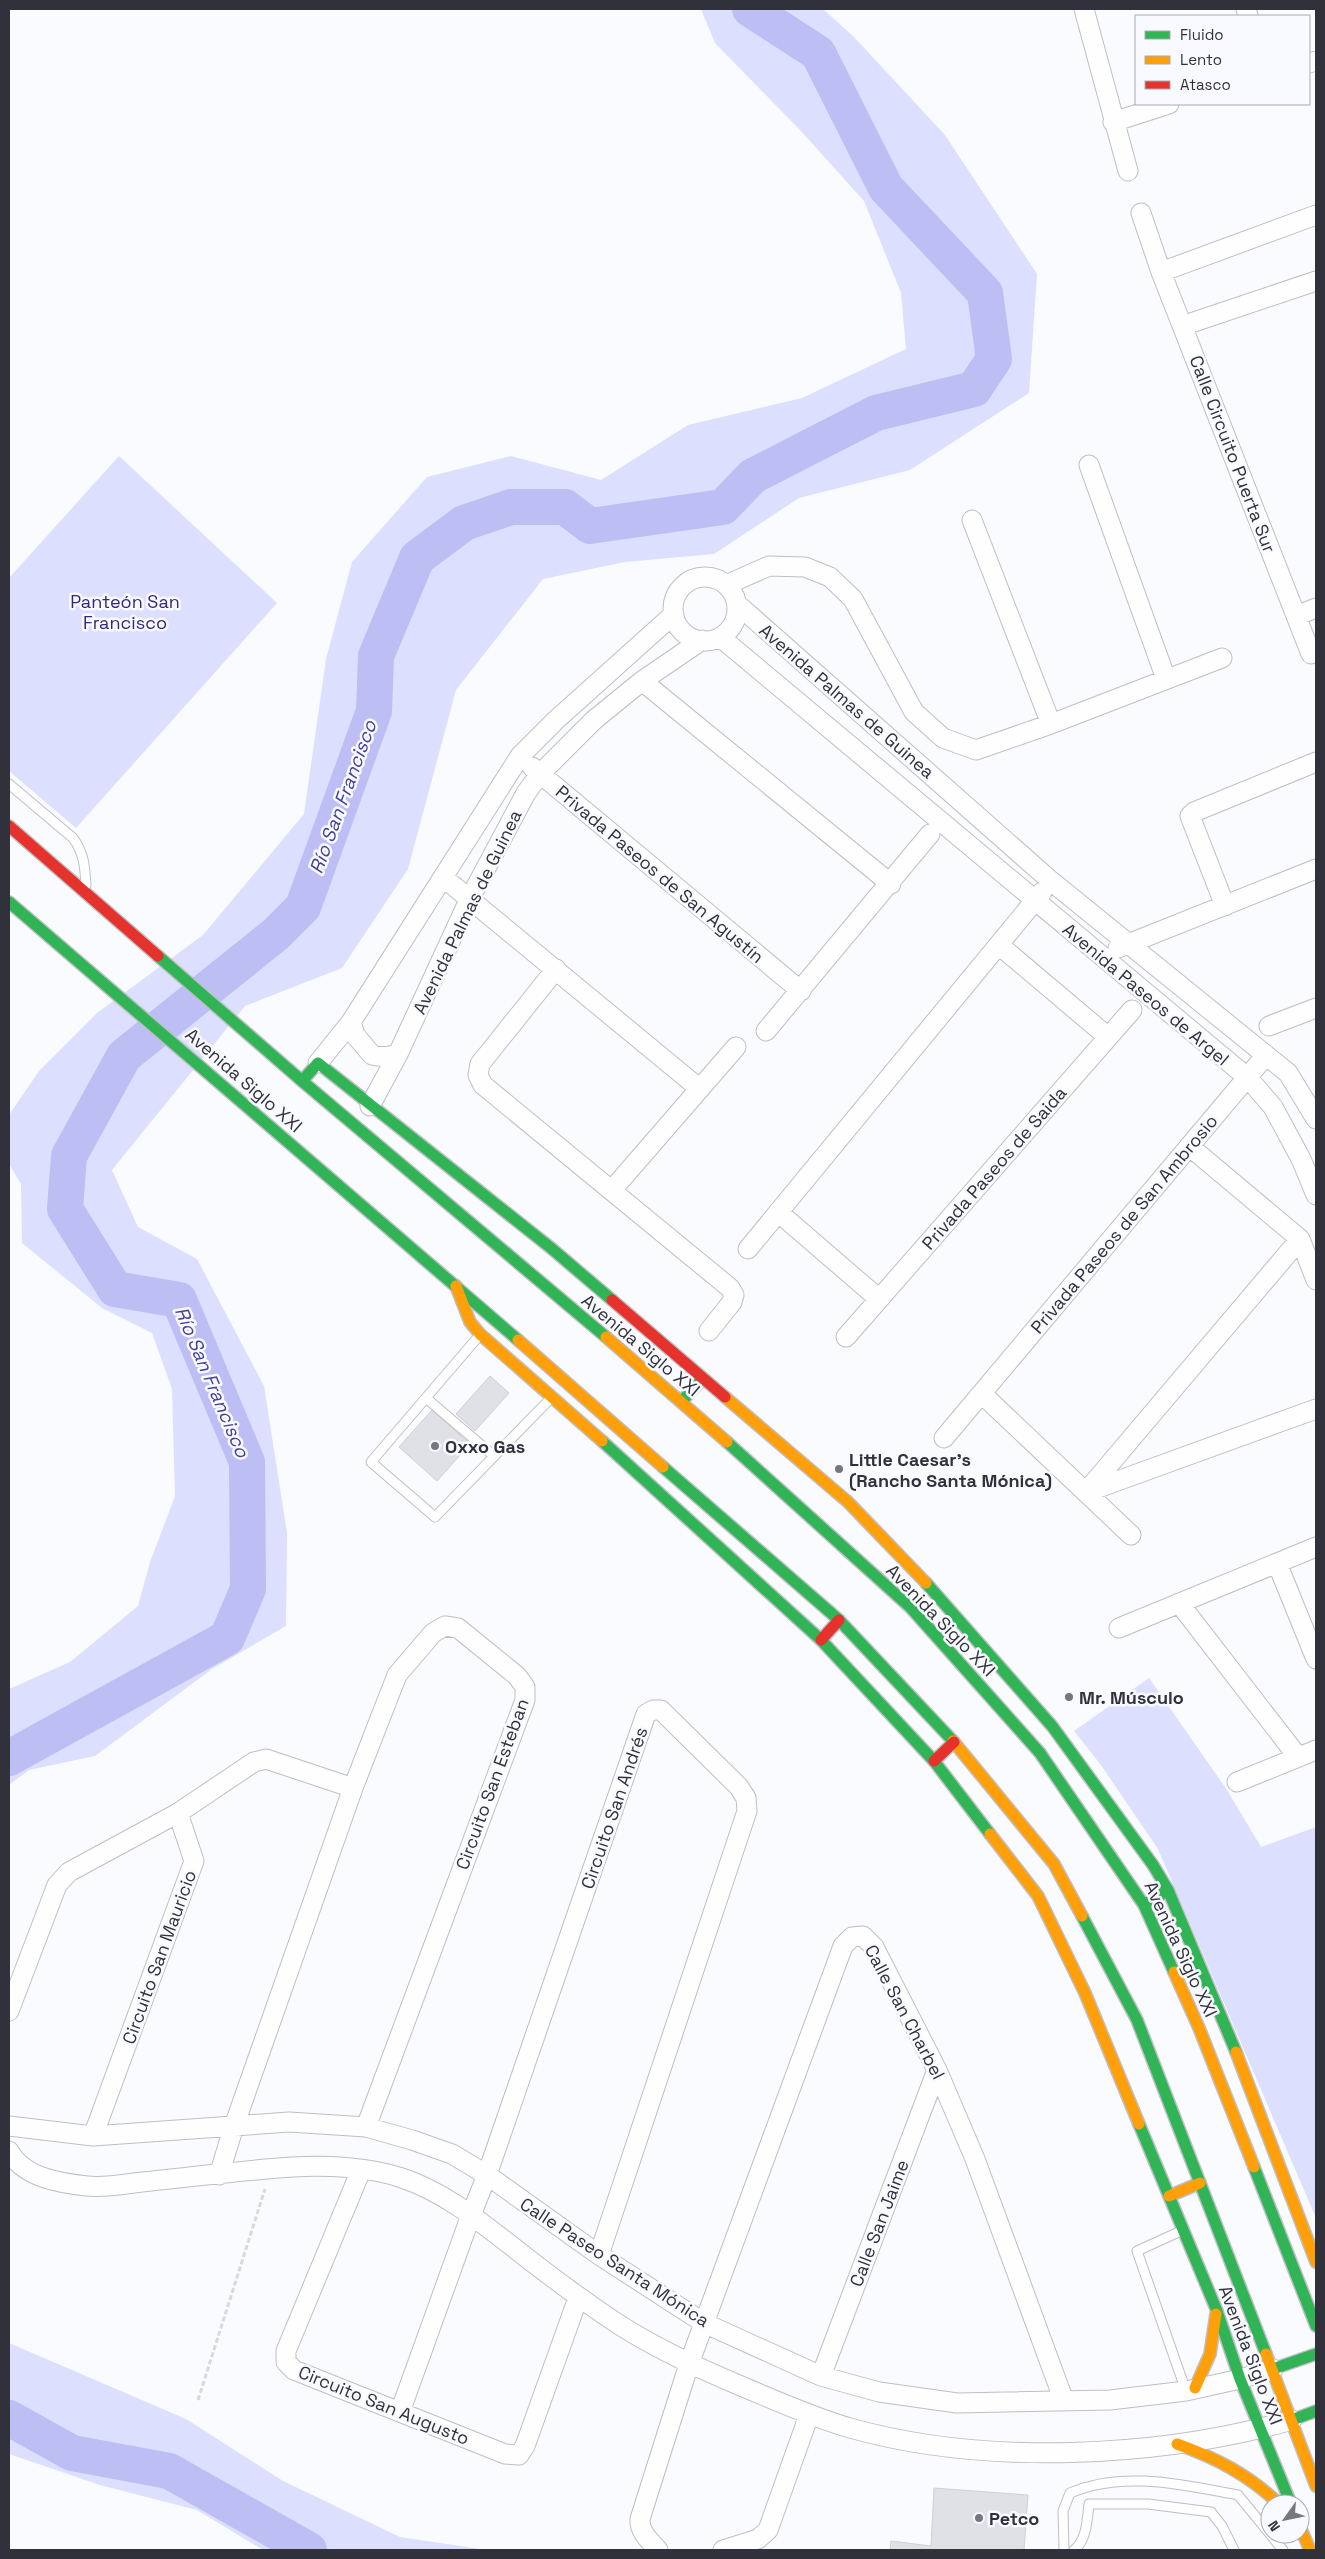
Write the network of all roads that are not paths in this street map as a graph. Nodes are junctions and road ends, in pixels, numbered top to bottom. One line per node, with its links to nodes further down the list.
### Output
1 (1084, 9): 3 (street)
2 (1166, 105): 3 (street)
3 (1113, 122): 4 (street)
4 (1128, 171)
5 (1141, 213): 7 (street, Calle Circuito Puerta Sur)
6 (1316, 215): 7 (street)
7 (1161, 272): 9 (street, Calle Circuito Puerta Sur)
8 (1316, 281): 9 (street)
9 (1182, 326): 16 (street, Calle Circuito Puerta Sur)
10 (1089, 465): 21 (street)
11 (972, 520): 23 (street)
12 (726, 585): 13 (street); 15 (street); 23 (street)
13 (736, 604): 17 (street); 28 (street, Avenida Palmas de Guinea)
14 (1316, 608): 16 (street)
15 (674, 614): 18 (street); 24 (street, Avenida Palmas de Guinea)
16 (1296, 616): 19 (street, Calle Circuito Puerta Sur)
17 (720, 637): 18 (street); 30 (street, Avenida Palmas de Guinea)
18 (702, 640): 22 (street, Avenida Palmas de Guinea)
19 (1310, 654)
20 (1222, 658): 21 (street)
21 (1166, 679): 23 (street)
22 (642, 681): 26 (street, Avenida Palmas de Guinea); 34 (street)
23 (1052, 724)
24 (520, 756): 26 (street, Privada Paseos de San Agustín); 32 (street, Avenida Palmas de Guinea)
25 (1316, 762): 39 (street)
26 (540, 774): 36 (street, Avenida Palmas de Guinea); 44 (street, Privada Paseos de San Agustín)
27 (9, 784): 35 (lane)
28 (956, 798): 33 (street, Avenida Paseos de Argel)
29 (9, 826): 35 (main road, Avenida Siglo XXI)
30 (935, 828): 34 (street); 37 (street, Avenida Paseos de Argel)
31 (1316, 869): 39 (street)
32 (444, 878): 36 (street); 47 (street, Avenida Palmas de Guinea)
33 (1051, 881): 37 (street); 40 (street, Avenida Paseos de Argel)
34 (891, 884): 44 (street)
35 (87, 893): 56 (main road, Avenida Siglo XXI)
36 (470, 898): 43 (street); 52 (street, Avenida Palmas de Guinea)
37 (1035, 901): 41 (street); 42 (street, Avenida Paseos de Argel)
38 (9, 902): 68 (main road, Avenida Siglo XXI)
39 (1225, 906): 40 (street)
40 (1126, 944): 42 (street); 53 (street, Avenida Paseos de Argel)
41 (999, 945): 50 (street); 64 (street)
42 (1101, 956): 55 (street, Avenida Paseos de Argel)
43 (556, 969): 57 (street); 62 (street)
44 (801, 991): 49 (street)
45 (1316, 1008): 48 (street)
46 (1132, 1010): 50 (street, Privada Paseos de Saida)
47 (351, 1022): 52 (street); 54 (street, Avenida Palmas de Guinea)
48 (1269, 1026)
49 (766, 1031)
50 (1108, 1037): 69 (street, Privada Paseos de Saida)
51 (736, 1047): 57 (street)
52 (398, 1054): 58 (street, Avenida Palmas de Guinea)
53 (1266, 1054): 55 (street, Privada Paseos de San Ambrosio); 59 (street, Avenida Paseos de Argel)
54 (318, 1063): 56 (main road, Avenida Siglo XXI); 58 (main road, Avenida Siglo XXI)
55 (1248, 1078): 60 (street, Privada Paseos de San Ambrosio); 61 (street, Avenida Paseos de Argel)
56 (302, 1081): 77 (main road, Avenida Siglo XXI)
57 (700, 1089): 62 (street)
58 (370, 1106): 73 (main road, Avenida Siglo XXI)
59 (1316, 1119)
60 (1189, 1146): 65 (street); 75 (street, Privada Paseos de San Ambrosio)
61 (1309, 1156): 63 (street, Avenida Paseos de Argel)
62 (612, 1190): 70 (street)
63 (1316, 1195)
64 (778, 1212): 66 (street); 69 (street)
65 (1300, 1239): 67 (street); 81 (street)
66 (748, 1249)
67 (1316, 1280)
68 (456, 1286): 71 (main road, Avenida Siglo XXI); 74 (main road, Avenida Siglo XXI)
69 (879, 1300): 72 (street, Privada Paseos de Saida)
70 (708, 1331)
71 (480, 1334): 74 (main road, Avenida Siglo XXI); 76 (lane)
72 (846, 1337)
73 (702, 1379): 77 (main road); 97 (main road, Avenida Siglo XXI)
74 (559, 1390): 80 (lane); 86 (main road, Avenida Siglo XXI); 88 (main road, Avenida Siglo XXI)
75 (982, 1394): 79 (street, Privada Paseos de San Ambrosio); 81 (street)
76 (426, 1398): 80 (lane); 80 (lane)
77 (682, 1402): 98 (main road, Avenida Siglo XXI)
78 (1316, 1409): 81 (street)
79 (944, 1438)
80 (494, 1456)
81 (1086, 1492): 82 (street)
82 (1131, 1535)
83 (1316, 1547): 84 (street)
84 (1277, 1563): 85 (street); 89 (street)
85 (1179, 1603): 87 (street); 92 (street)
86 (839, 1620): 88 (main road); 90 (main road, Avenida Siglo XXI)
87 (1119, 1628)
88 (821, 1640): 93 (main road, Avenida Siglo XXI)
89 (1316, 1659)
90 (954, 1742): 93 (main road); 109 (main road, Avenida Siglo XXI)
91 (1316, 1750): 92 (street)
92 (1298, 1757): 94 (street)
93 (934, 1761): 110 (main road, Avenida Siglo XXI)
94 (1237, 1782)
95 (353, 1788): 96 (street); 102 (street, Circuito San Esteban); 103 (street, Circuito San Esteban)
96 (178, 1812): 99 (street); 104 (street, Circuito San Mauricio)
97 (1168, 1890): 98 (main road); 114 (main road, Avenida Siglo XXI)
98 (1144, 1905): 118 (main road, Avenida Siglo XXI)
99 (9, 2011)
100 (938, 2070): 117 (street, Calle San Charbel); 122 (street, Calle San Jaime); 125 (street, Calle San Charbel)
101 (9, 2126): 104 (street, Calle Paseo Santa Mónica)
102 (234, 2126): 103 (street, Calle Paseo Santa Mónica); 104 (street, Calle Paseo Santa Mónica); 107 (street, Circuito San Esteban)
103 (366, 2127): 108 (street, Calle Paseo Santa Mónica)
104 (93, 2136)
105 (9, 2151): 107 (street)
106 (361, 2170): 107 (street); 111 (street); 127 (street, Circuito San Augusto)
107 (219, 2175)
108 (487, 2176): 111 (street); 113 (street, Calle Paseo Santa Mónica); 113 (street, Circuito San Andrés)
109 (1200, 2183): 110 (main road); 121 (main road, Avenida Siglo XXI)
110 (1169, 2196): 112 (main road, Avenida Siglo XXI)
111 (471, 2215): 115 (street); 127 (street)
112 (1183, 2230): 116 (main road, Avenida Siglo XXI); 124 (lane)
113 (599, 2255): 117 (street, Calle Paseo Santa Mónica)
114 (1316, 2262)
115 (578, 2298): 120 (street); 127 (street, Circuito San Augusto)
116 (1217, 2311): 123 (main road, Avenida Siglo XXI); 124 (main road)
117 (704, 2322): 120 (street); 122 (street, Calle Paseo Santa Mónica)
118 (1316, 2326)
119 (1316, 2354): 121 (main road)
120 (690, 2364): 128 (street); 135 (street)
121 (1273, 2369): 123 (street, Calle Paseo Santa Mónica); 129 (main road, Avenida Siglo XXI)
122 (821, 2376): 125 (street, Calle Paseo Santa Mónica)
123 (1240, 2379): 124 (street, Calle Paseo Santa Mónica); 130 (main road, Avenida Siglo XXI)
124 (1190, 2390): 125 (street, Calle Paseo Santa Mónica)
125 (1064, 2401)
126 (1316, 2411): 129 (main road)
127 (400, 2412)
128 (809, 2415): 131 (street); 136 (street)
129 (1292, 2420): 130 (street); 132 (main road, Avenida Siglo XXI)
130 (1260, 2429): 131 (street); 134 (main road, Avenida Siglo XXI)
131 (1177, 2444): 133 (main road)
132 (1316, 2486)
133 (1270, 2494)
134 (1287, 2494)
135 (658, 2550)
136 (724, 2550)
137 (1064, 2550): 140 (lane)
138 (1074, 2550): 139 (lane)
139 (1234, 2550)
140 (1283, 2550)

